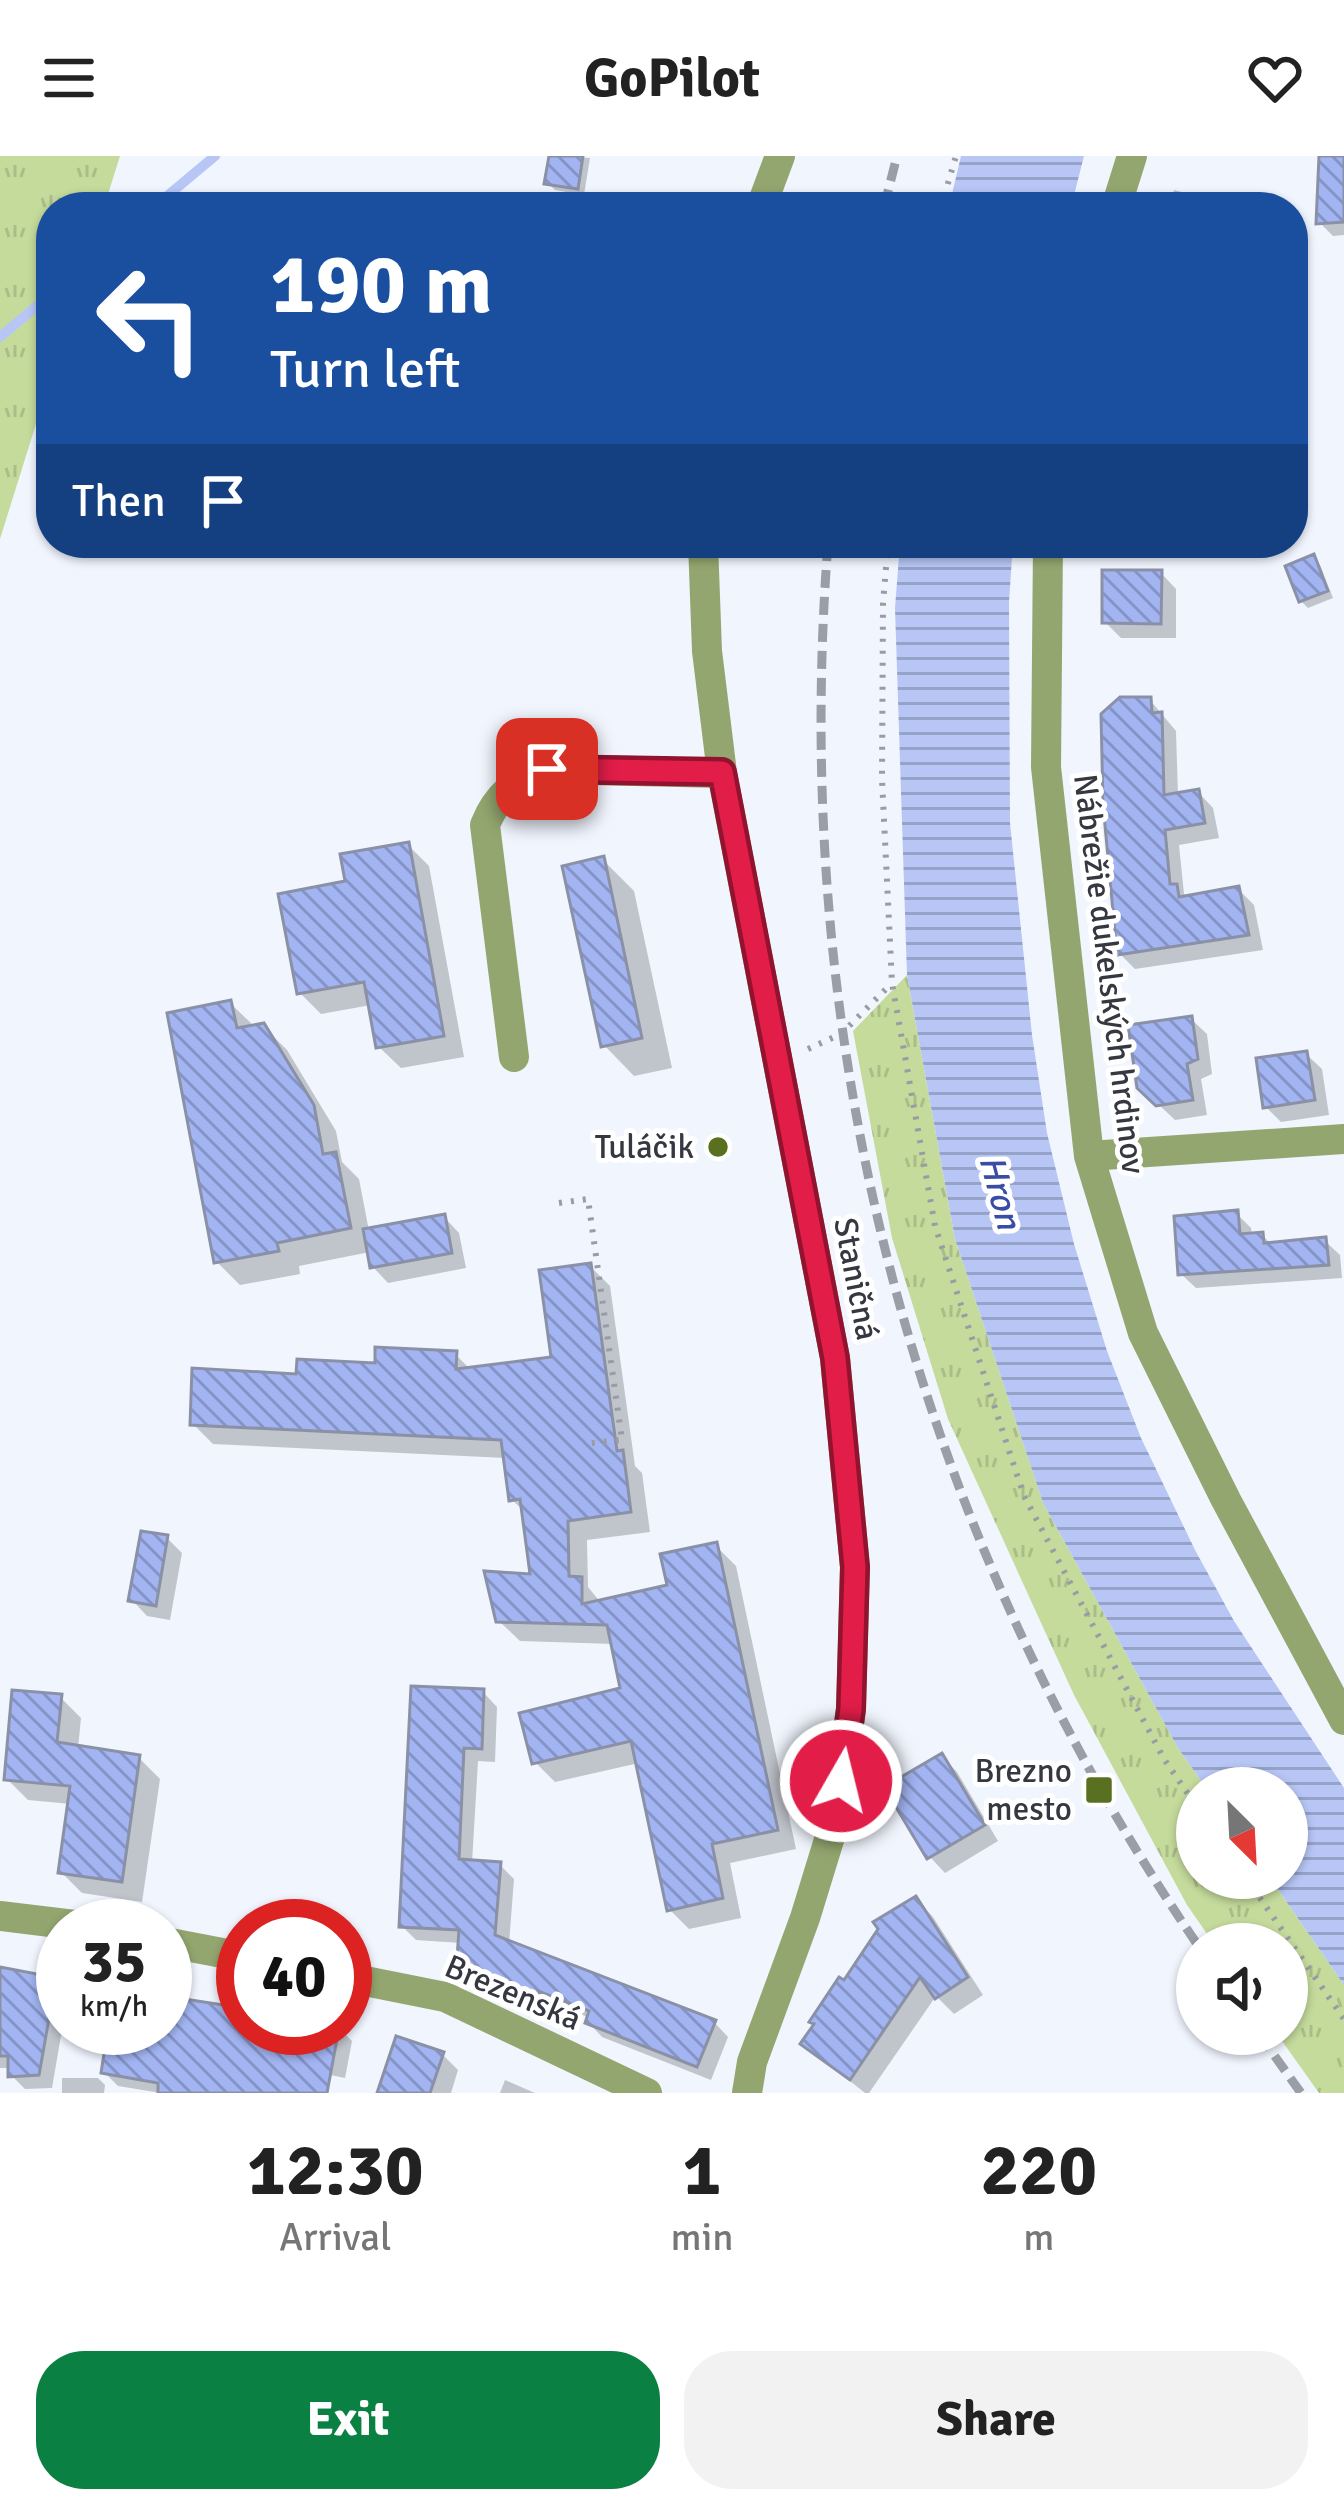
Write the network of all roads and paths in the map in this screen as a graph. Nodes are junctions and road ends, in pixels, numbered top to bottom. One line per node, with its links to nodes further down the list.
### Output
1 (779, 156): 4 (street)
2 (956, 156): 5 (path)
3 (1132, 156): 6 (street)
4 (766, 192)
5 (945, 192)
6 (1121, 192)
7 (704, 558): 10 (street, Staničná)
8 (888, 558): 11 (path)
9 (1048, 558): 15 (street, Nábrežie dukelských hrdinov)
10 (722, 772): 12 (street); 13 (street, Staničná)
11 (892, 983): 13 (path); 19 (path)
12 (514, 1057)
13 (778, 1064): 26 (street, Staničná)
14 (1344, 1139): 15 (street)
15 (1089, 1156): 18 (street, Nábrežie dukelských hrdinov)
16 (559, 1203): 17 (path)
17 (591, 1443)
18 (1344, 1720)
19 (1176, 1776)
20 (1261, 1899): 24 (path)
21 (0, 1916): 22 (street)
22 (36, 1920)
23 (372, 1982): 25 (street, Brezenská)
24 (1344, 2019)
25 (647, 2093)
26 (747, 2093)

